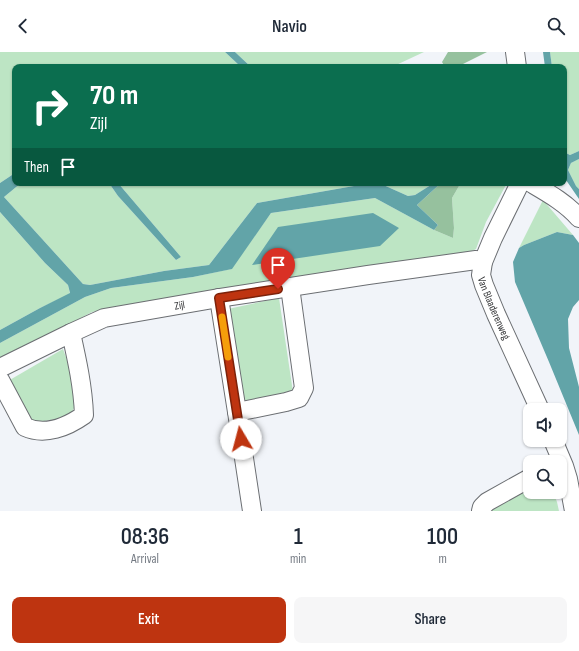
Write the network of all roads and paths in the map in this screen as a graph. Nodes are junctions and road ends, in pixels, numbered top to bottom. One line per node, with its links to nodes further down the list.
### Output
1 (515, 52): 2 (street)
2 (517, 64)
3 (519, 186): 6 (street, Van Blaaderenweg)
4 (536, 186): 5 (street)
5 (579, 218)
6 (483, 262): 7 (street, Zijl); 12 (street, Van Blaaderenweg)
7 (290, 287): 8 (street, Zijl); 13 (street)
8 (219, 298): 9 (street, Zijl); 13 (street)
9 (71, 333): 10 (street, Zijl); 11 (street)
10 (0, 368)
11 (0, 380)
12 (537, 403)
13 (237, 412): 16 (street)
14 (567, 476): 18 (street)
15 (523, 482): 17 (street)
16 (252, 511)
17 (481, 511)
18 (574, 511)

